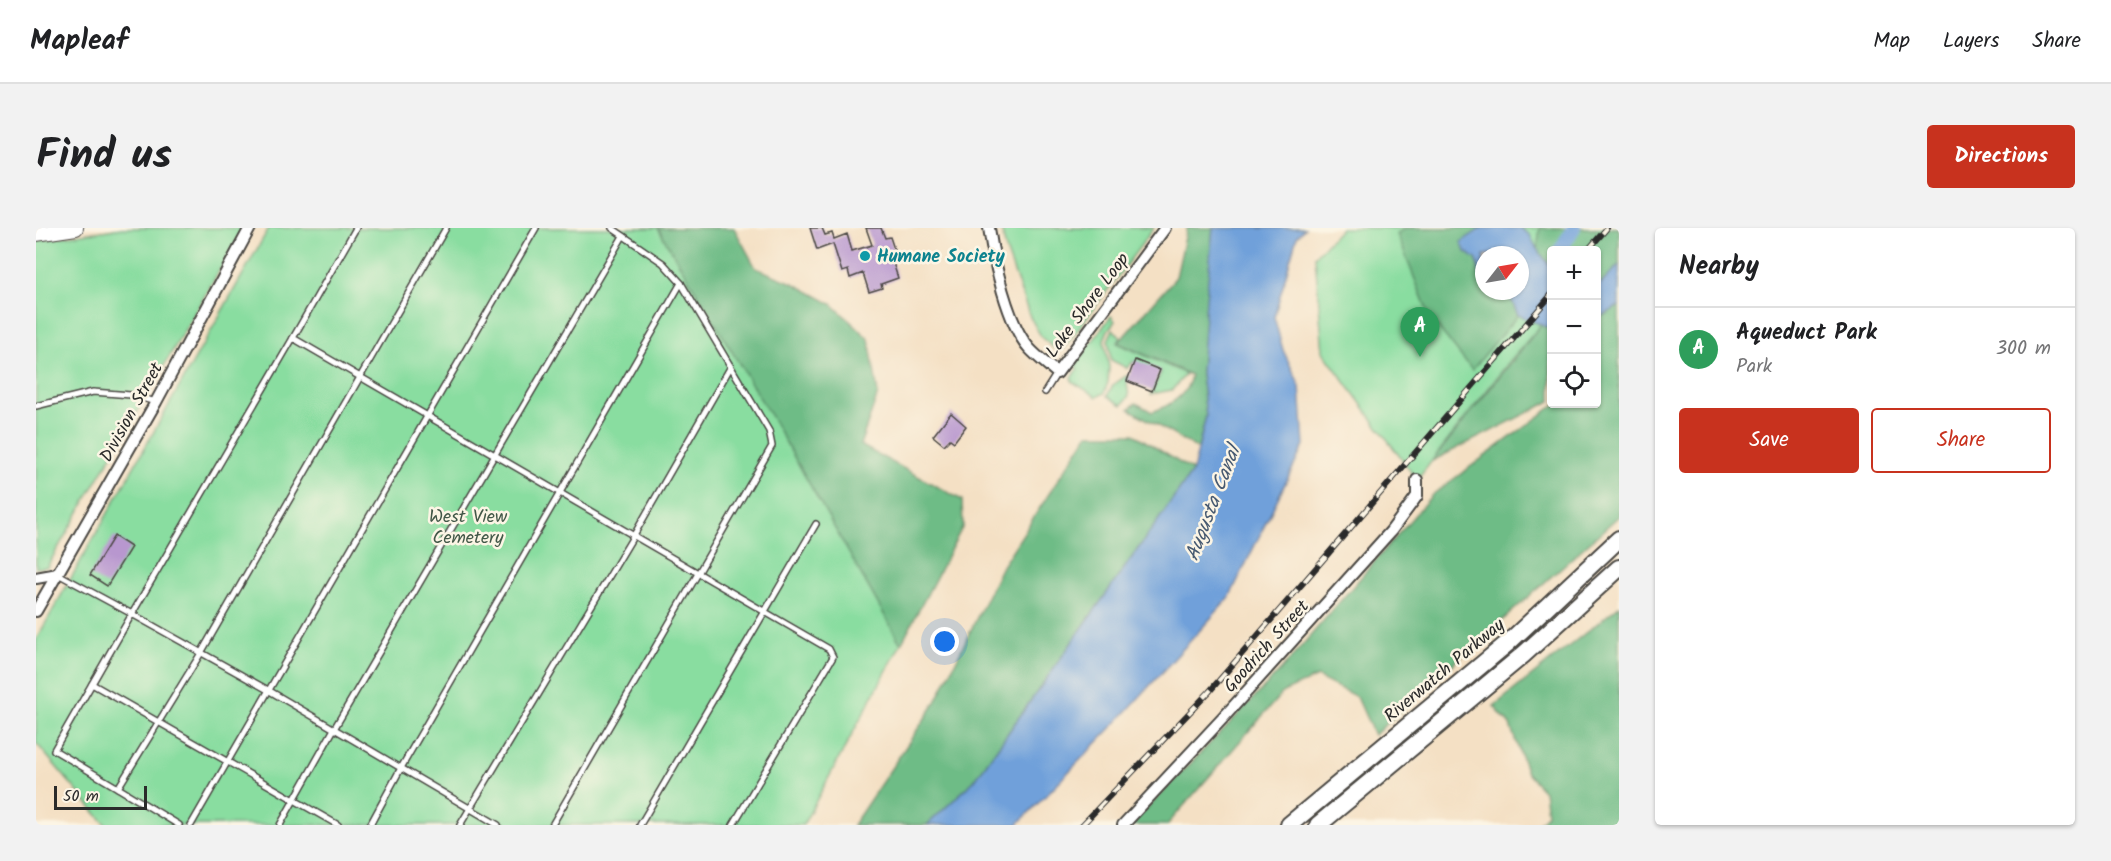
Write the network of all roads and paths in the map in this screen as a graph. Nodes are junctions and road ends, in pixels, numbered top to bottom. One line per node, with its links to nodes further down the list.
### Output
1 (76, 228): 9 (street)
2 (250, 228): 17 (street, Division Street)
3 (356, 228): 12 (lane)
4 (446, 228): 15 (lane)
5 (536, 228): 19 (lane)
6 (612, 228): 10 (lane)
7 (989, 228): 14 (street)
8 (1165, 228): 14 (street, Lake Shore Loop)
9 (41, 232)
10 (623, 236): 11 (lane); 20 (lane)
11 (681, 284): 13 (lane); 22 (lane)
12 (293, 338): 15 (lane); 32 (lane)
13 (730, 368): 24 (lane); 27 (lane)
14 (1057, 373): 16 (lane)
15 (362, 377): 19 (lane); 33 (lane)
16 (1045, 392)
17 (156, 402): 18 (lane); 28 (street, Division Street)
18 (36, 406)
19 (428, 417): 20 (lane); 35 (lane)
20 (495, 454): 22 (lane); 37 (lane)
21 (1417, 480): 53 (street, Goodrich Street)
22 (560, 492): 24 (lane); 39 (lane)
23 (816, 524): 31 (lane)
24 (634, 535): 27 (lane); 42 (lane)
25 (1619, 539): 54 (main road, Riverwatch Parkway)
26 (1619, 568): 55 (main road)
27 (698, 572): 31 (lane); 50 (lane)
28 (58, 574): 29 (street); 30 (street, Division Street); 32 (lane)
29 (36, 578)
30 (36, 611)
31 (766, 611): 51 (lane); 52 (lane)
32 (132, 614): 33 (lane); 34 (lane)
33 (201, 653): 35 (lane); 36 (lane)
34 (92, 684): 36 (lane); 40 (lane)
35 (268, 690): 37 (lane); 38 (lane)
36 (160, 722): 38 (lane); 40 (lane)
37 (334, 729): 39 (lane); 41 (lane)
38 (228, 762): 41 (lane); 44 (lane)
39 (401, 768): 42 (lane); 47 (lane)
40 (118, 788): 43 (lane)
41 (295, 800): 45 (lane); 46 (lane)
42 (469, 808): 48 (lane); 49 (lane)
43 (179, 825)
44 (191, 825)
45 (280, 825)
46 (338, 825)
47 (370, 825)
48 (460, 825)
49 (498, 825)
50 (552, 825)
51 (640, 825)
52 (733, 825)
53 (1123, 825)
54 (1289, 825)
55 (1318, 825)

